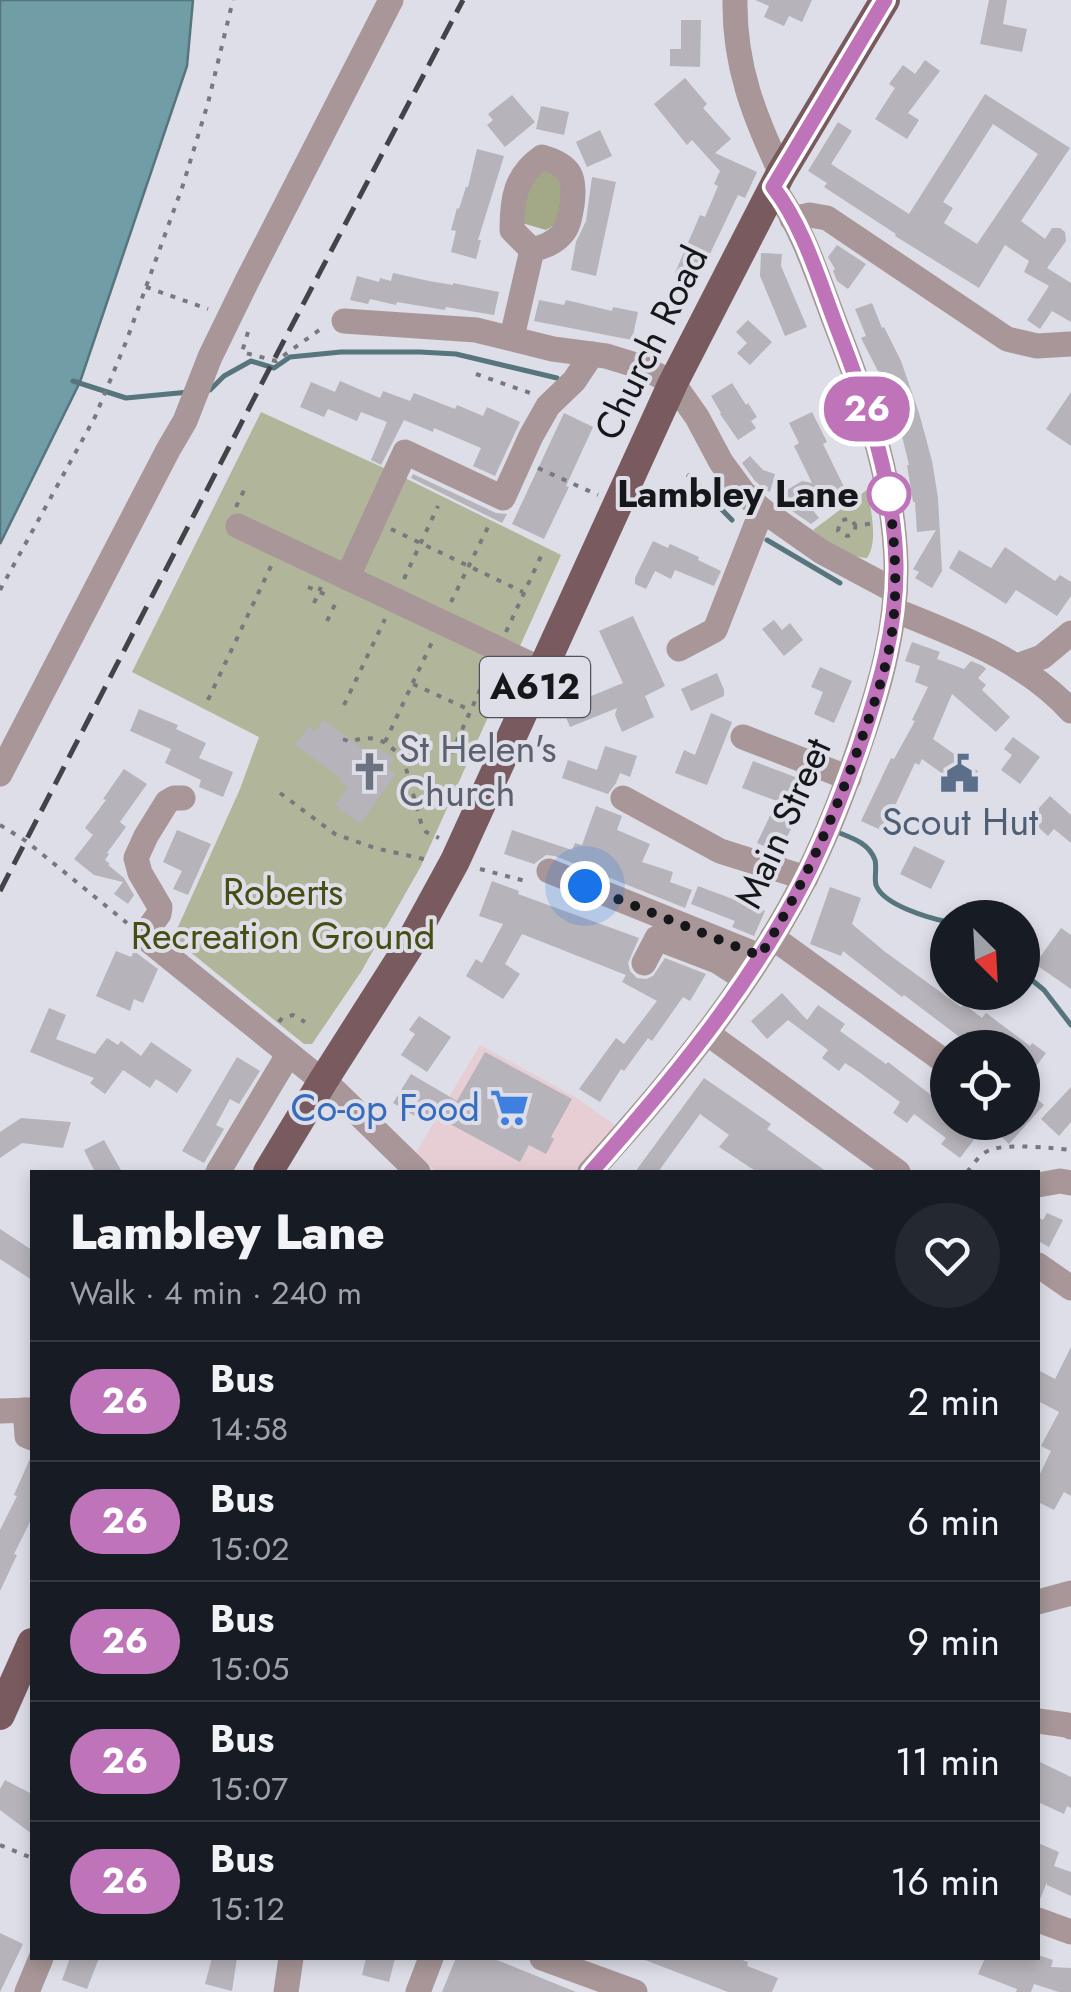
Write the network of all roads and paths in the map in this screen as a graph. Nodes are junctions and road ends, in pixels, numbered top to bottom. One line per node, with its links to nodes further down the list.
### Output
1 (233, 0): 8 (path)
2 (390, 0): 10 (street)
3 (735, 0): 5 (street, Main Street)
4 (884, 0): 5 (main road, A612)
5 (777, 180): 6 (street, Main Street); 15 (main road, Church Road / A612)
6 (792, 219): 12 (street); 27 (street, Main Street)
7 (532, 250): 11 (street)
8 (145, 287): 10 (path); 25 (path)
9 (344, 320): 10 (path); 11 (street)
10 (239, 321): 41 (street)
11 (512, 338): 13 (street)
12 (1071, 344)
13 (592, 354): 15 (street); 16 (street)
14 (476, 374): 16 (path)
15 (673, 383): 18 (main road, Church Road / A612); 19 (street)
16 (556, 399): 17 (street)
17 (520, 460): 18 (path); 20 (street)
18 (617, 504): 32 (main road, Church Road / A612)
19 (762, 510): 27 (street); 30 (street)
20 (374, 520): 24 (street); 26 (path)
21 (238, 526): 22 (street)
22 (280, 546): 24 (street); 34 (path)
23 (308, 586): 24 (path)
24 (339, 588): 28 (path); 32 (street)
25 (0, 590)
26 (524, 593)
27 (894, 610): 31 (street); 42 (street, Main Street)
28 (327, 621)
29 (1071, 633): 31 (street)
30 (680, 650)
31 (1017, 666): 36 (street)
32 (543, 670): 47 (main road, Church Road / A612)
33 (413, 684): 35 (path)
34 (208, 700)
35 (470, 710)
36 (1071, 711)
37 (389, 734): 40 (path)
38 (743, 737): 42 (street)
39 (343, 738): 40 (path)
40 (385, 742): 47 (path)
41 (0, 774)
42 (849, 778): 49 (street, Main Street)
43 (280, 793): 47 (path)
44 (183, 798): 50 (street)
45 (623, 798): 49 (street)
46 (0, 825): 50 (path)
47 (458, 856): 57 (main road, Church Road / A612)
48 (549, 872): 51 (street)
49 (806, 878): 51 (street, Main Street)
50 (143, 936): 56 (street)
51 (766, 946): 53 (street, Main Street); 55 (street)
52 (644, 963): 53 (street)
53 (744, 979): 54 (street, Main Street)
54 (707, 1033): 62 (street, Main Street); 63 (street)
55 (930, 1052)
56 (288, 1055): 57 (street); 59 (street)
57 (322, 1081): 60 (main road, Church Road / A612); 61 (street)
58 (1071, 1150): 64 (path)
59 (219, 1170)
60 (269, 1170)
61 (416, 1170)
62 (592, 1170)
63 (895, 1170)
64 (969, 1170)
65 (1071, 1183): 66 (street)
66 (1040, 1185)
67 (1040, 1266): 68 (street)
68 (1071, 1288)
69 (12, 1411): 70 (street)
70 (30, 1437)
71 (1071, 1593): 72 (street)
72 (1040, 1601)
73 (29, 1659): 74 (main road)
74 (0, 1714)
75 (1040, 1721): 76 (street)
76 (1071, 1728)
77 (0, 1844): 78 (path)
78 (30, 1857)
79 (1040, 1921): 80 (street)
80 (1071, 1932)
81 (291, 1960): 84 (street)
82 (430, 1960): 85 (street)
83 (547, 1960): 86 (street)
84 (286, 1992)
85 (418, 1992)
86 (635, 1992)

